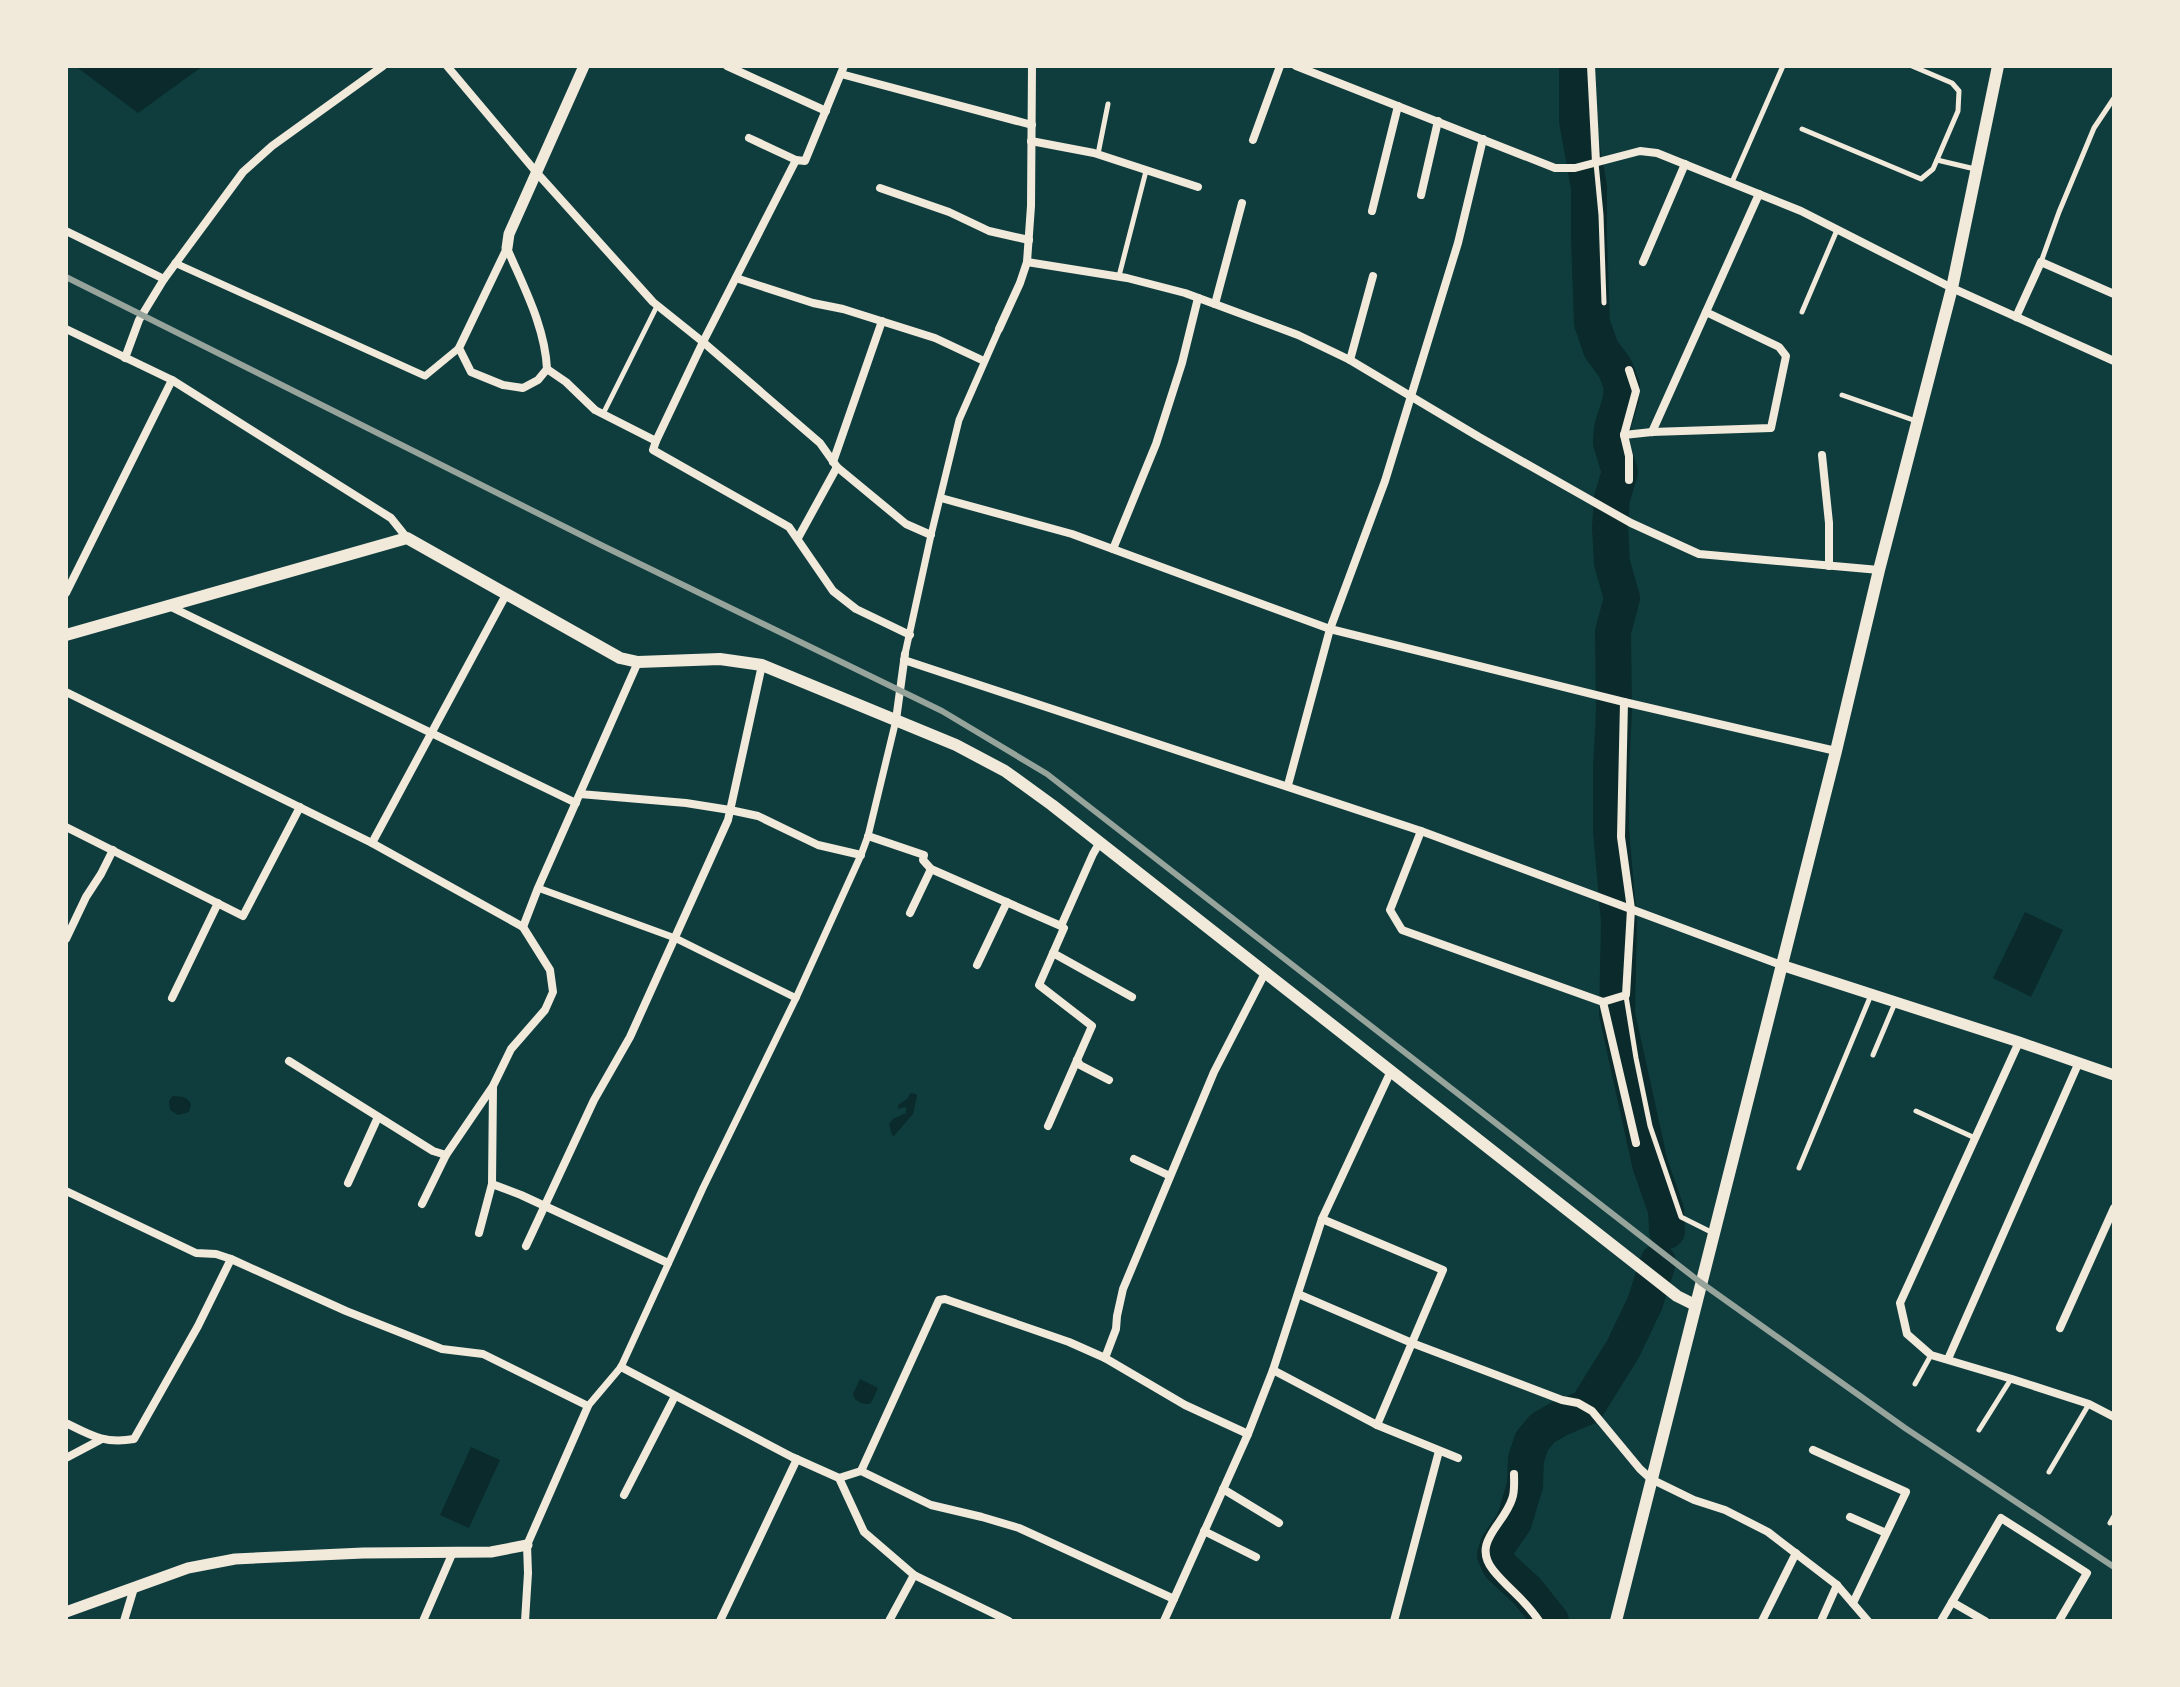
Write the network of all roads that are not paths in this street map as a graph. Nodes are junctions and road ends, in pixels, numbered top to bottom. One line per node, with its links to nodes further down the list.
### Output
1 (383, 66): 46 (street)
2 (447, 66): 31 (street)
3 (584, 66): 31 (street)
4 (727, 66): 16 (street)
5 (1032, 66): 18 (street)
6 (1280, 66): 22 (street)
7 (1296, 66): 15 (street)
8 (1591, 66): 27 (street)
9 (1783, 66): 32 (lane)
10 (1912, 66): 26 (lane)
11 (1998, 66): 29 (main road)
12 (843, 70): 16 (street); 18 (street)
13 (2114, 98): 45 (lane)
14 (1108, 104): 24 (lane)
15 (1398, 106): 17 (street); 38 (street)
16 (826, 111): 25 (street)
17 (1438, 121): 21 (street); 36 (street)
18 (1032, 125): 23 (street)
19 (1802, 129): 26 (lane)
20 (749, 138): 25 (street)
21 (1483, 139): 27 (street); 72 (street)
22 (1253, 140)
23 (1031, 141): 24 (street); 41 (street)
24 (1098, 154): 30 (street)
25 (796, 160): 49 (street)
26 (1937, 160): 29 (lane)
27 (1593, 163): 28 (street); 54 (lane)
28 (1685, 164): 32 (street); 44 (street)
29 (1976, 169): 51 (main road)
30 (1146, 170): 33 (street); 47 (lane)
31 (537, 173): 42 (street); 56 (street)
32 (1732, 183): 35 (street)
33 (1198, 187)
34 (880, 188): 41 (street)
35 (1759, 194): 39 (street); 57 (street)
36 (1421, 195)
37 (1242, 203): 55 (street)
38 (1372, 211)
39 (1837, 230): 51 (street); 58 (lane)
40 (66, 231): 50 (street)
41 (1029, 240): 43 (street)
42 (507, 248): 64 (street); 69 (street)
43 (1027, 262): 47 (street); 62 (street)
44 (1643, 262)
45 (2041, 262): 52 (street); 59 (street)
46 (175, 263): 50 (street); 64 (street)
47 (1119, 276): 53 (street)
48 (1373, 276): 66 (street)
49 (736, 278): 60 (street); 63 (street)
50 (164, 279): 65 (street)
51 (1952, 288): 59 (street); 75 (main road)
52 (2114, 294)
53 (1198, 298): 55 (street); 86 (street)
54 (1604, 303)
55 (1215, 304): 66 (street)
56 (657, 306): 63 (street); 74 (lane)
57 (1706, 312): 76 (street); 76 (street)
58 (1802, 312)
59 (2016, 317): 68 (street)
60 (882, 321): 67 (street); 80 (street)
61 (66, 329): 65 (street)
62 (999, 329): 67 (street)
63 (703, 342): 78 (street); 80 (street)
64 (459, 348): 69 (street)
65 (125, 358): 71 (street)
66 (1350, 360): 72 (street)
67 (984, 361): 82 (street)
68 (2114, 361)
69 (547, 369): 74 (street)
70 (1629, 370): 77 (street)
71 (172, 380): 84 (street); 89 (street)
72 (1411, 395): 87 (street); 92 (street)
73 (1842, 395): 75 (lane)
74 (603, 414): 78 (street)
75 (1917, 422): 88 (main road)
76 (1652, 432): 77 (street)
77 (1624, 435): 81 (street)
78 (656, 441): 85 (street)
79 (1822, 455): 87 (street)
80 (835, 464): 83 (street); 85 (street)
81 (1629, 480)
82 (941, 498): 83 (street); 86 (street)
83 (931, 535): 94 (street)
84 (407, 538): 90 (main road); 91 (main road)
85 (798, 538): 94 (street)
86 (1113, 549): 92 (street)
87 (1829, 566): 88 (street)
88 (1879, 570): 102 (main road)
89 (66, 593)
90 (507, 593): 96 (main road); 101 (street)
91 (169, 606): 93 (main road); 101 (street)
92 (1330, 629): 99 (street); 103 (street)
93 (66, 635)
94 (910, 635): 95 (street)
95 (904, 657): 100 (street); 103 (street)
96 (638, 662): 97 (main road); 104 (street)
97 (762, 665): 100 (main road); 107 (street)
98 (66, 692): 106 (street)
99 (1624, 702): 102 (street); 119 (street)
100 (896, 720): 110 (street); 111 (main road)
101 (431, 734): 105 (street); 112 (street)
102 (1836, 751): 127 (main road)
103 (1288, 785): 109 (street)
104 (580, 794): 105 (street); 107 (street)
105 (576, 803): 116 (street)
106 (300, 807): 112 (street); 118 (street)
107 (730, 810): 114 (street); 123 (street)
108 (66, 827): 113 (street)
109 (1421, 831): 119 (street); 134 (street)
110 (868, 836): 114 (street); 115 (street)
111 (1100, 842): 121 (street); 128 (main road)
112 (372, 843): 122 (street)
113 (113, 850): 118 (street); 124 (street)
114 (861, 855): 133 (street)
115 (931, 869): 117 (street); 120 (street)
116 (538, 888): 122 (street); 123 (street)
117 (1007, 902): 121 (street); 126 (street)
118 (218, 903): 132 (street)
119 (1631, 909): 127 (street); 130 (street)
120 (910, 913)
121 (1061, 926): 125 (street)
122 (523, 927): 144 (street)
123 (675, 938): 133 (street); 158 (street)
124 (66, 939)
125 (1053, 953): 131 (street); 138 (street)
126 (977, 965)
127 (1781, 965): 129 (street); 162 (main road)
128 (1265, 973): 141 (main road); 153 (street)
129 (1871, 994): 135 (street); 152 (lane)
130 (1626, 995): 134 (street); 162 (lane)
131 (1132, 997)
132 (172, 998)
133 (796, 998): 165 (street)
134 (1603, 1002): 149 (street)
135 (1896, 1002): 136 (street); 137 (lane)
136 (2019, 1042): 140 (street); 148 (street)
137 (1873, 1055)
138 (1077, 1060): 143 (street); 147 (street)
139 (289, 1061): 146 (street)
140 (2079, 1062): 142 (street); 172 (street)
141 (1391, 1071): 160 (street); 167 (main road)
142 (2114, 1075)
143 (1109, 1080)
144 (493, 1086): 150 (street); 155 (street)
145 (1916, 1111): 148 (lane)
146 (378, 1117): 150 (street); 154 (street)
147 (1048, 1126)
148 (1975, 1138): 170 (street)
149 (1636, 1143)
150 (446, 1155): 157 (street)
151 (1134, 1159): 153 (street)
152 (1799, 1168)
153 (1170, 1176): 171 (street)
154 (348, 1183)
155 (492, 1184): 158 (street); 161 (street)
156 (66, 1191): 164 (street)
157 (422, 1204)
158 (544, 1205): 163 (street); 165 (street)
159 (2114, 1208): 168 (street)
160 (1322, 1219): 166 (street); 169 (street)
161 (479, 1233)
162 (1713, 1233): 167 (main road)
163 (526, 1246)
164 (231, 1259): 179 (street); 185 (street)
165 (668, 1263): 173 (street)
166 (1298, 1294): 169 (street); 174 (street)
167 (1695, 1305): 195 (main road)
168 (2060, 1328)
169 (1412, 1343): 182 (street); 195 (street)
170 (1931, 1355): 172 (street); 176 (lane)
171 (1105, 1358): 184 (street); 191 (street)
172 (1948, 1359): 175 (street)
173 (621, 1367): 177 (street); 179 (street)
174 (1273, 1370): 182 (street); 184 (street)
175 (2012, 1379): 178 (street); 183 (lane)
176 (1915, 1384)
177 (675, 1396): 190 (street); 197 (street)
178 (2089, 1404): 180 (street); 192 (lane)
179 (588, 1406): 204 (street)
180 (2114, 1417)
181 (66, 1423): 185 (street)
182 (1377, 1425): 187 (street)
183 (1979, 1430)
184 (1248, 1434): 196 (street)
185 (100, 1440): 188 (street)
186 (1813, 1450): 203 (street)
187 (1439, 1451): 189 (street); 222 (street)
188 (66, 1458)
189 (1458, 1458)
190 (797, 1459): 194 (street); 218 (street)
191 (861, 1471): 194 (street); 211 (street)
192 (2049, 1472)
193 (1514, 1474): 223 (street)
194 (839, 1478): 208 (street)
195 (1651, 1479): 206 (street); 224 (main road)
196 (1223, 1489): 200 (street); 202 (street)
197 (624, 1495)
198 (2114, 1516): 201 (lane)
199 (1850, 1517): 203 (street)
200 (1279, 1523)
201 (2110, 1523)
202 (1204, 1531): 207 (street); 211 (street)
203 (1886, 1533): 213 (street)
204 (527, 1545): 205 (street); 217 (street)
205 (453, 1552): 210 (street); 216 (street)
206 (1796, 1553): 209 (street); 225 (street)
207 (1256, 1557)
208 (914, 1575): 219 (street); 220 (street)
209 (1837, 1585): 213 (street); 226 (street)
210 (134, 1588): 214 (street); 215 (street)
211 (1174, 1599): 221 (street)
212 (1952, 1602): 228 (street); 229 (street); 230 (street)
213 (1853, 1603): 227 (street)
214 (66, 1612)
215 (124, 1621)
216 (423, 1621)
217 (525, 1621)
218 (720, 1621)
219 (889, 1621)
220 (1009, 1621)
221 (1164, 1621)
222 (1394, 1621)
223 (1539, 1621)
224 (1616, 1621)
225 (1762, 1621)
226 (1821, 1621)
227 (1868, 1621)
228 (1941, 1621)
229 (1985, 1621)
230 (2059, 1621)

